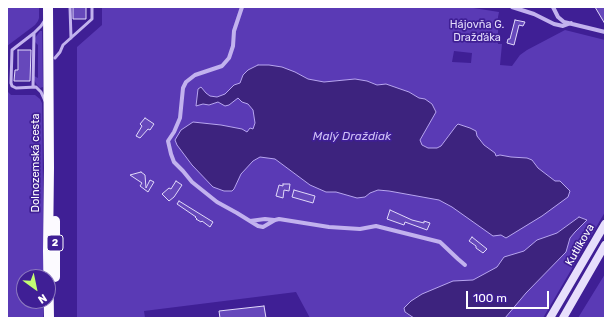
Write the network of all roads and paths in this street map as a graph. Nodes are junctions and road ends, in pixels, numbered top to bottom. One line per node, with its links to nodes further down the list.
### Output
1 (54, 7): 12 (main road, Dolnozemská cesta / 2)
2 (70, 7): 11 (lane)
3 (92, 7): 11 (lane)
4 (242, 7): 16 (street)
5 (512, 7): 8 (street)
6 (553, 7): 8 (street)
7 (48, 12): 10 (lane); 14 (main road, Dolnozemská cesta / 2)
8 (571, 23): 9 (street)
9 (605, 32)
10 (34, 33): 13 (lane); 13 (lane)
11 (70, 38): 12 (lane)
12 (55, 58): 21 (main road, Dolnozemská cesta / 2)
13 (33, 87): 14 (lane)
14 (48, 107): 20 (main road, Dolnozemská cesta / 2)
15 (275, 220): 16 (street); 16 (street); 19 (street)
16 (250, 221)
17 (605, 224): 22 (main road, Kutlíkova)
18 (605, 246): 23 (main road, Kutlíkova)
19 (465, 265)
20 (49, 318)
21 (55, 318)
22 (550, 318)
23 (563, 318)

